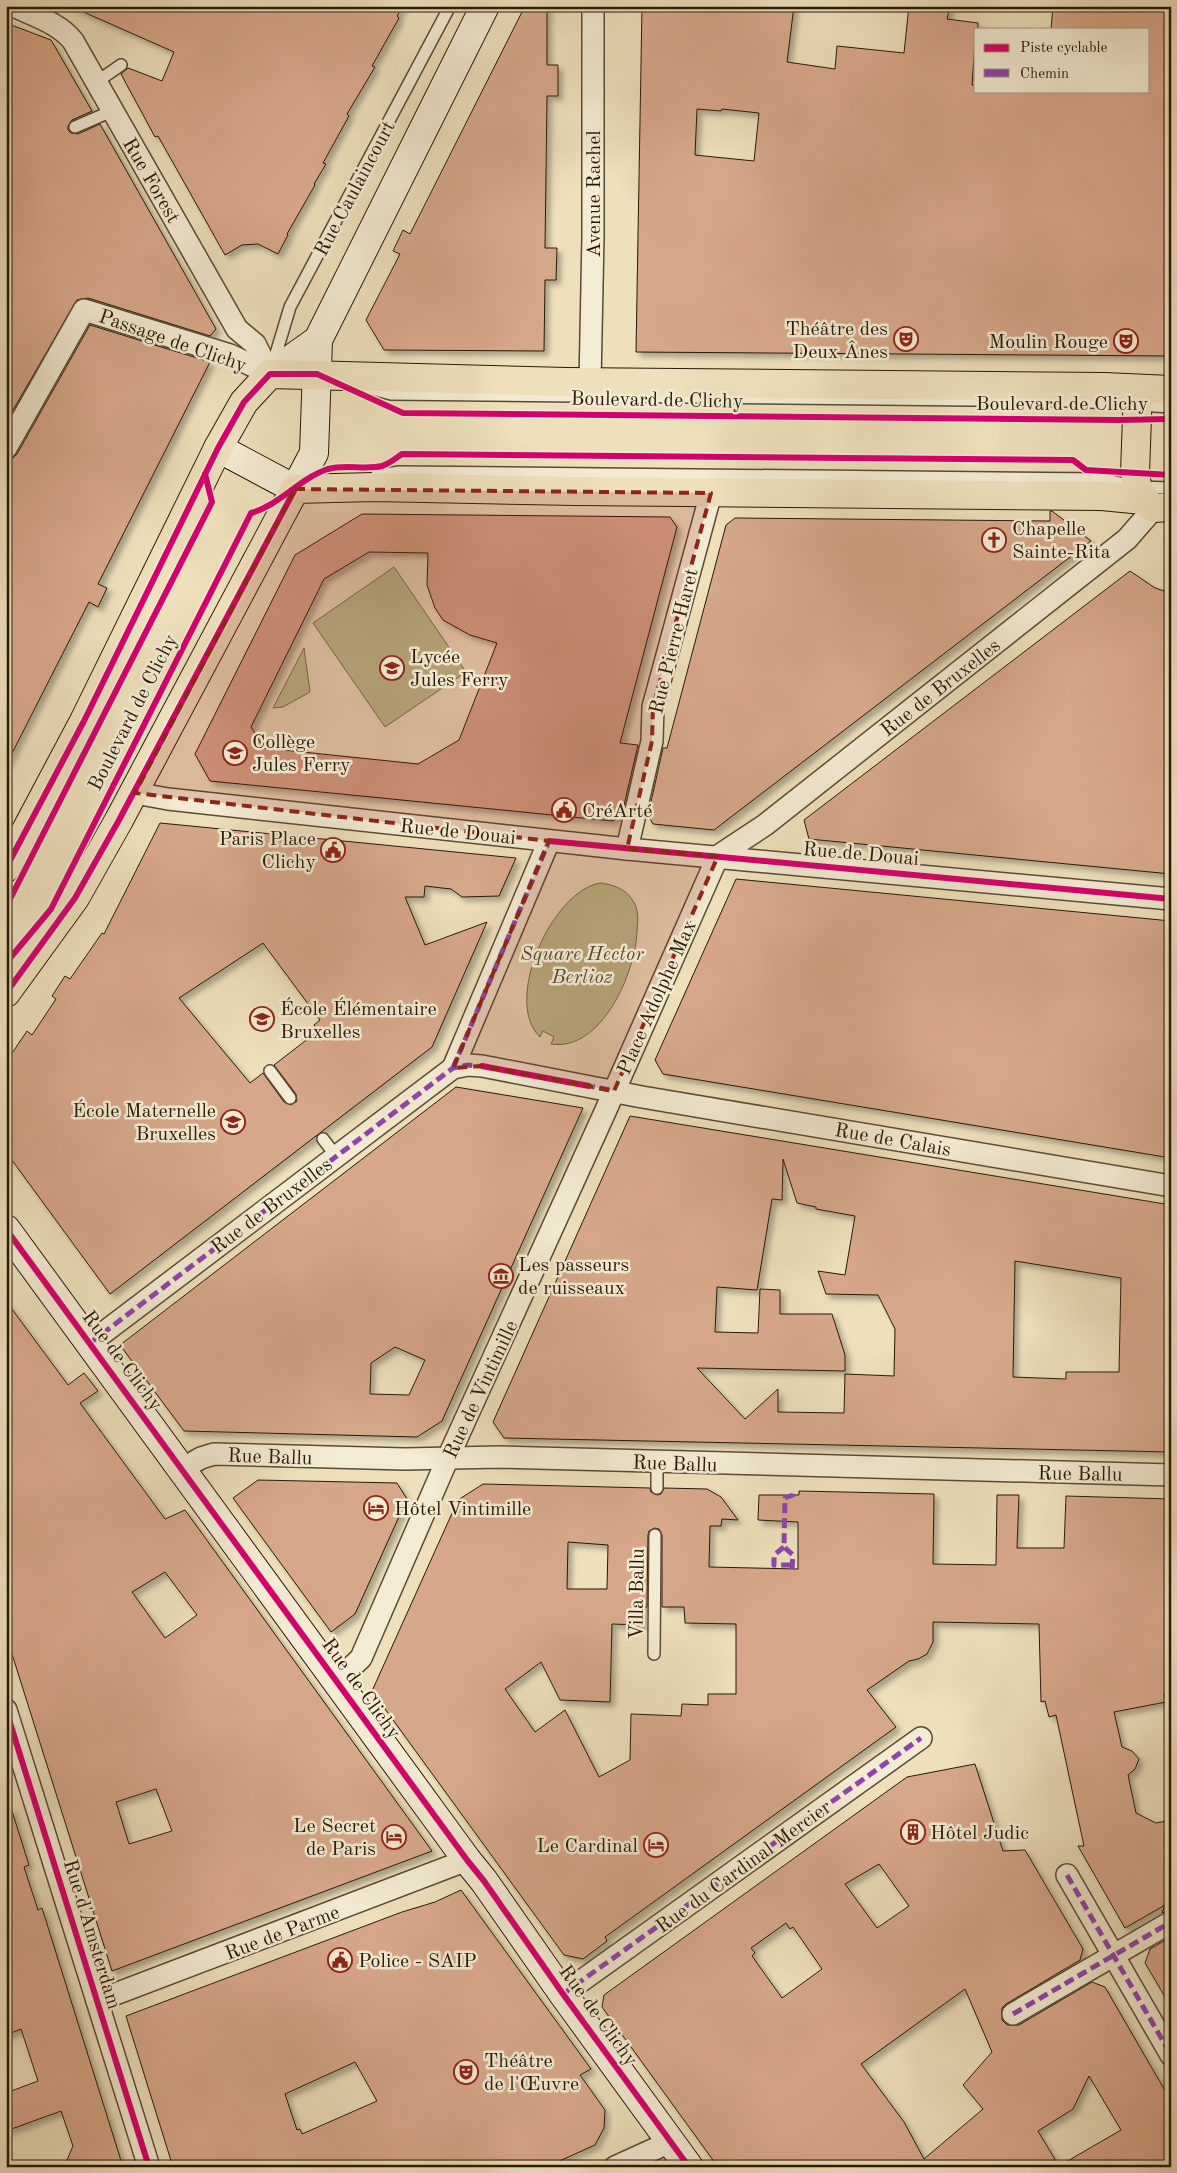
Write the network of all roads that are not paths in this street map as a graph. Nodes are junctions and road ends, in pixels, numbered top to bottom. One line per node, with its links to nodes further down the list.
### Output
1 (14, 6): 6 (street, Rue Forest)
2 (450, 6): 10 (lane, Rue Caulaincourt)
3 (485, 6): 9 (street, Rue Caulaincourt)
4 (593, 6): 12 (street, Avenue Rachel)
5 (121, 65): 6 (lane)
6 (95, 83): 7 (street, Rue Forest)
7 (112, 111): 8 (lane); 10 (street, Rue Forest)
8 (75, 127)
9 (318, 340): 10 (street); 11 (street, Boulevard de Clichy)
10 (270, 374): 11 (main road, Boulevard de Clichy); 16 (street, Passage de Clichy); 17 (main road, Boulevard de Clichy)
11 (317, 374): 12 (main road, Boulevard de Clichy); 14 (lane, Boulevard de Clichy); 18 (street, Boulevard de Clichy)
12 (590, 382): 14 (main road, Boulevard de Clichy)
13 (1171, 390): 14 (main road, Boulevard de Clichy)
14 (1138, 397): 15 (lane, Boulevard de Clichy); 20 (main road)
15 (1171, 407)
16 (6, 448)
17 (218, 448): 18 (street); 25 (main road, Boulevard de Clichy)
18 (295, 489): 19 (main road); 20 (lane); 21 (main road, Boulevard de Clichy)
19 (711, 492): 20 (main road); 23 (street, Rue Pierre Haret)
20 (1155, 498): 24 (street, Rue de Bruxelles)
21 (134, 793): 22 (street, Rue de Douai); 27 (main road, Boulevard de Clichy)
22 (549, 841): 23 (street, Rue de Douai); 28 (street)
23 (627, 849): 24 (street, Rue de Douai)
24 (718, 856): 26 (street, Rue de Douai); 30 (street, Place Adolphe Max)
25 (6, 868)
26 (1171, 899)
27 (6, 993)
28 (453, 1068): 30 (street, Place Adolphe Max); 33 (street, Rue de Bruxelles)
29 (270, 1071): 31 (lane)
30 (614, 1091): 34 (street, Rue de Calais); 37 (street, Rue de Vintimille)
31 (290, 1098)
32 (323, 1139): 33 (lane)
33 (336, 1156): 36 (street, Rue de Bruxelles)
34 (1171, 1186)
35 (6, 1228): 36 (street, Rue de Clichy)
36 (90, 1343): 39 (street, Rue de Clichy)
37 (447, 1460): 38 (street, Rue Ballu); 39 (street, Rue Ballu); 44 (street, Rue de Vintimille)
38 (657, 1463): 40 (street, Rue Ballu); 41 (lane)
39 (182, 1469): 44 (street, Rue de Clichy)
40 (1171, 1475)
41 (657, 1488)
42 (655, 1535): 43 (lane, Villa Ballu)
43 (654, 1654)
44 (337, 1681): 47 (street, Rue de Clichy)
45 (6, 1710): 52 (street, Rue d'Amsterdam)
46 (921, 1738): 51 (street, Rue du Cardinal Mercier)
47 (467, 1860): 51 (street, Rue de Clichy); 52 (street, Rue de Parme)
48 (1067, 1875): 50 (street)
49 (1171, 1922): 50 (street)
50 (1114, 1956): 53 (street); 54 (street)
51 (564, 1994): 55 (street, Rue de Clichy)
52 (97, 2001): 56 (street, Rue d'Amsterdam)
53 (1013, 2014)
54 (1171, 2056)
55 (670, 2142): 57 (street); 58 (street, Rue de Clichy)
56 (149, 2167)
57 (614, 2167)
58 (689, 2167)

